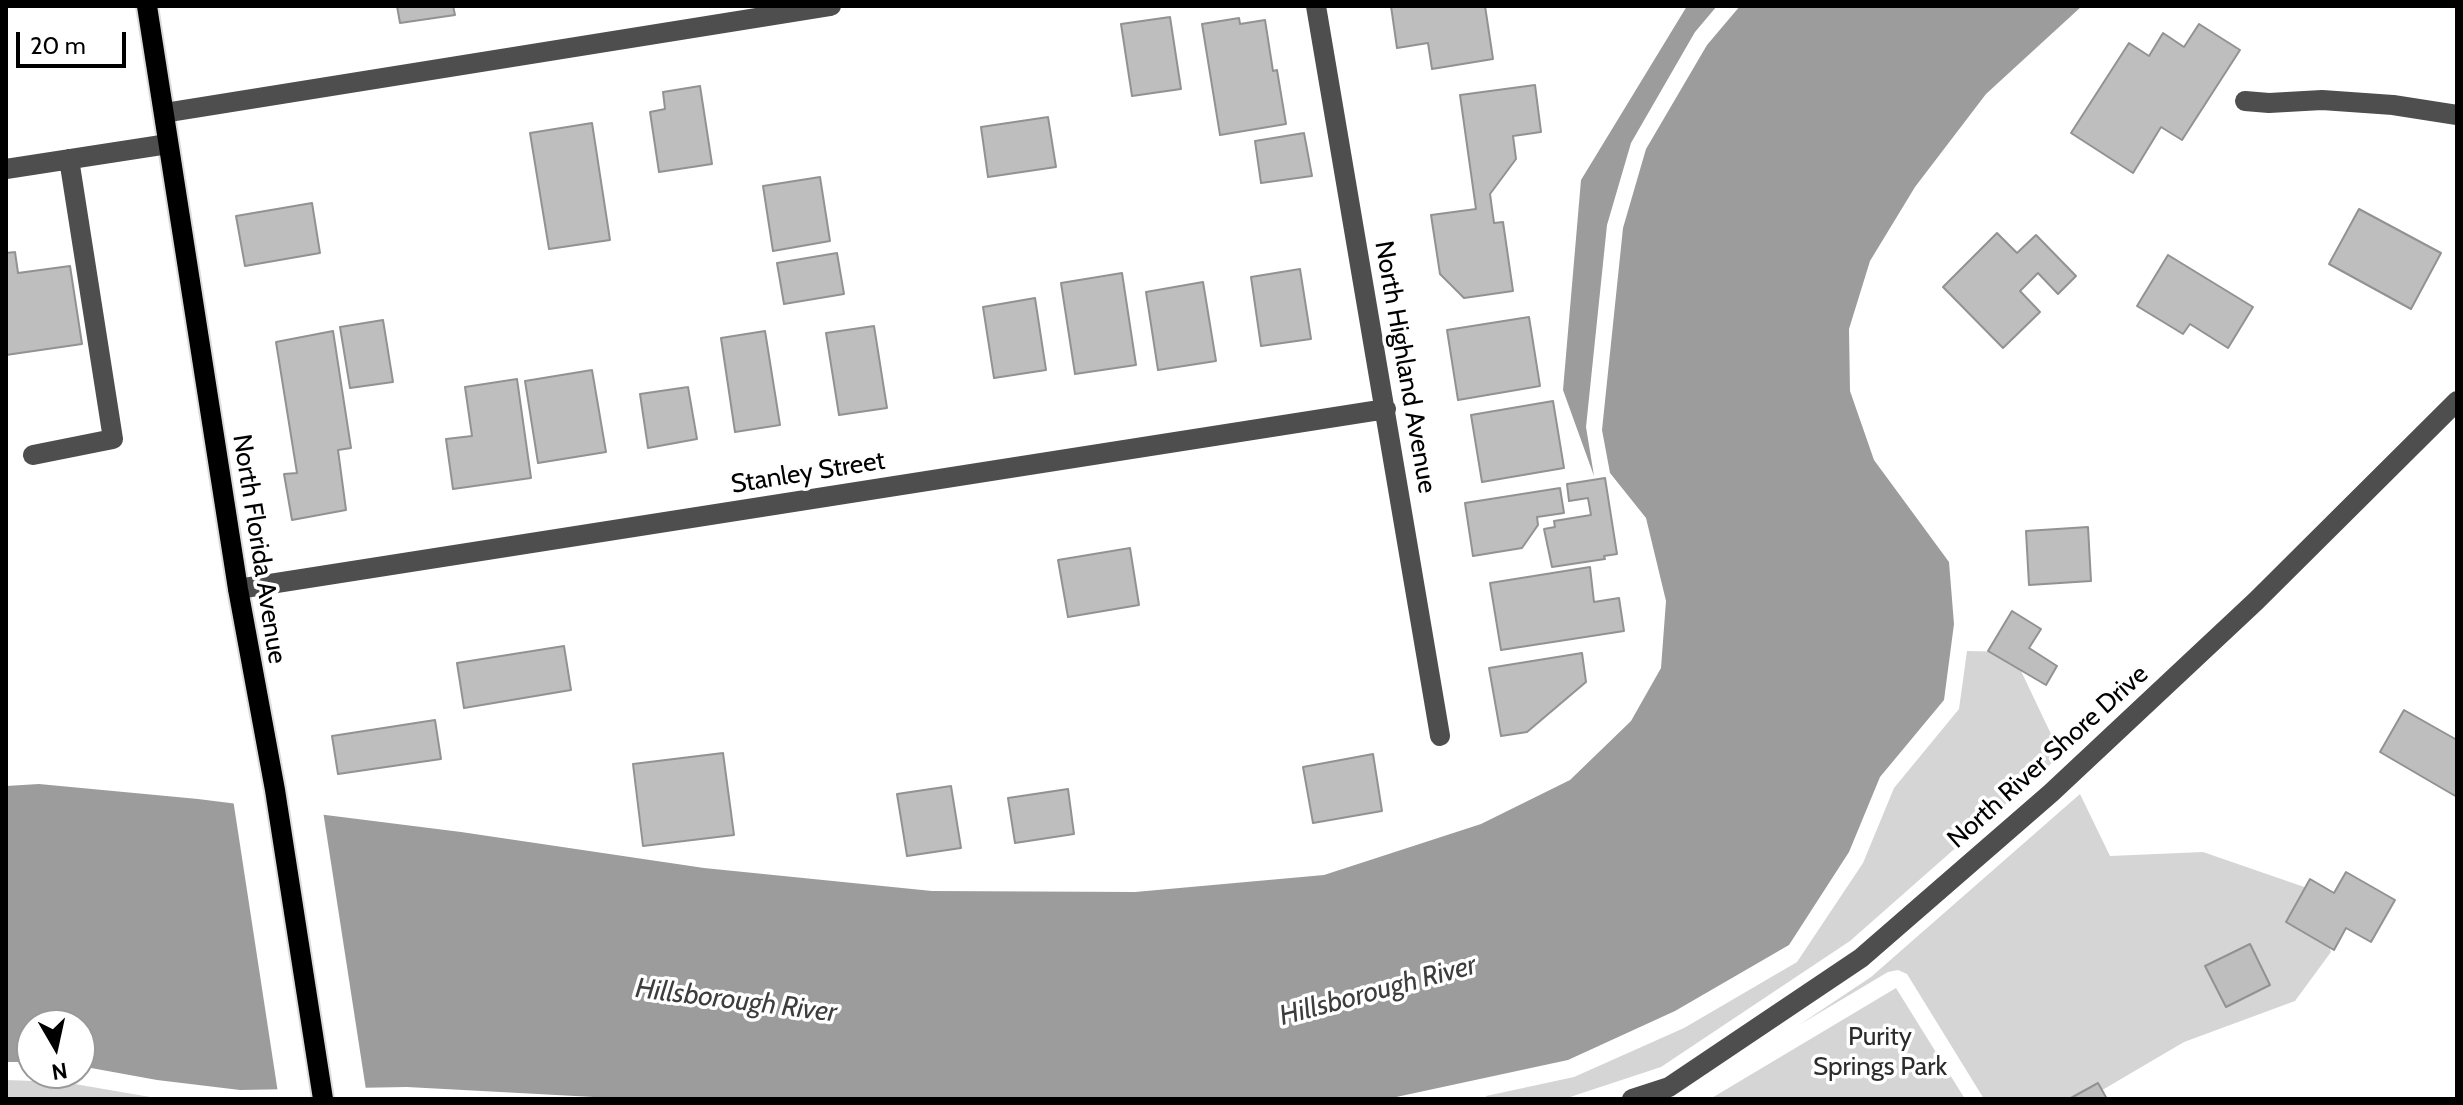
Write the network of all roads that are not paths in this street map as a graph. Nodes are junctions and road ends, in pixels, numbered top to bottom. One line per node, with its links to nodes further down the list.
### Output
1 (147, 6): 5 (main road, North Florida Avenue)
2 (831, 6): 5 (street)
3 (1316, 6): 11 (street, North Highland Avenue)
4 (2245, 101): 6 (street)
5 (164, 113): 7 (main road, North Florida Avenue)
6 (2457, 115)
7 (168, 144): 8 (street); 13 (main road, North Florida Avenue)
8 (69, 159): 9 (street); 12 (street)
9 (6, 169)
10 (2457, 401): 16 (street, North River Shore Drive)
11 (1386, 409): 13 (street, Stanley Street); 14 (street, North Highland Avenue)
12 (33, 455)
13 (238, 589): 15 (main road, North Florida Avenue)
14 (1440, 736)
15 (323, 1099)
16 (1632, 1099)

